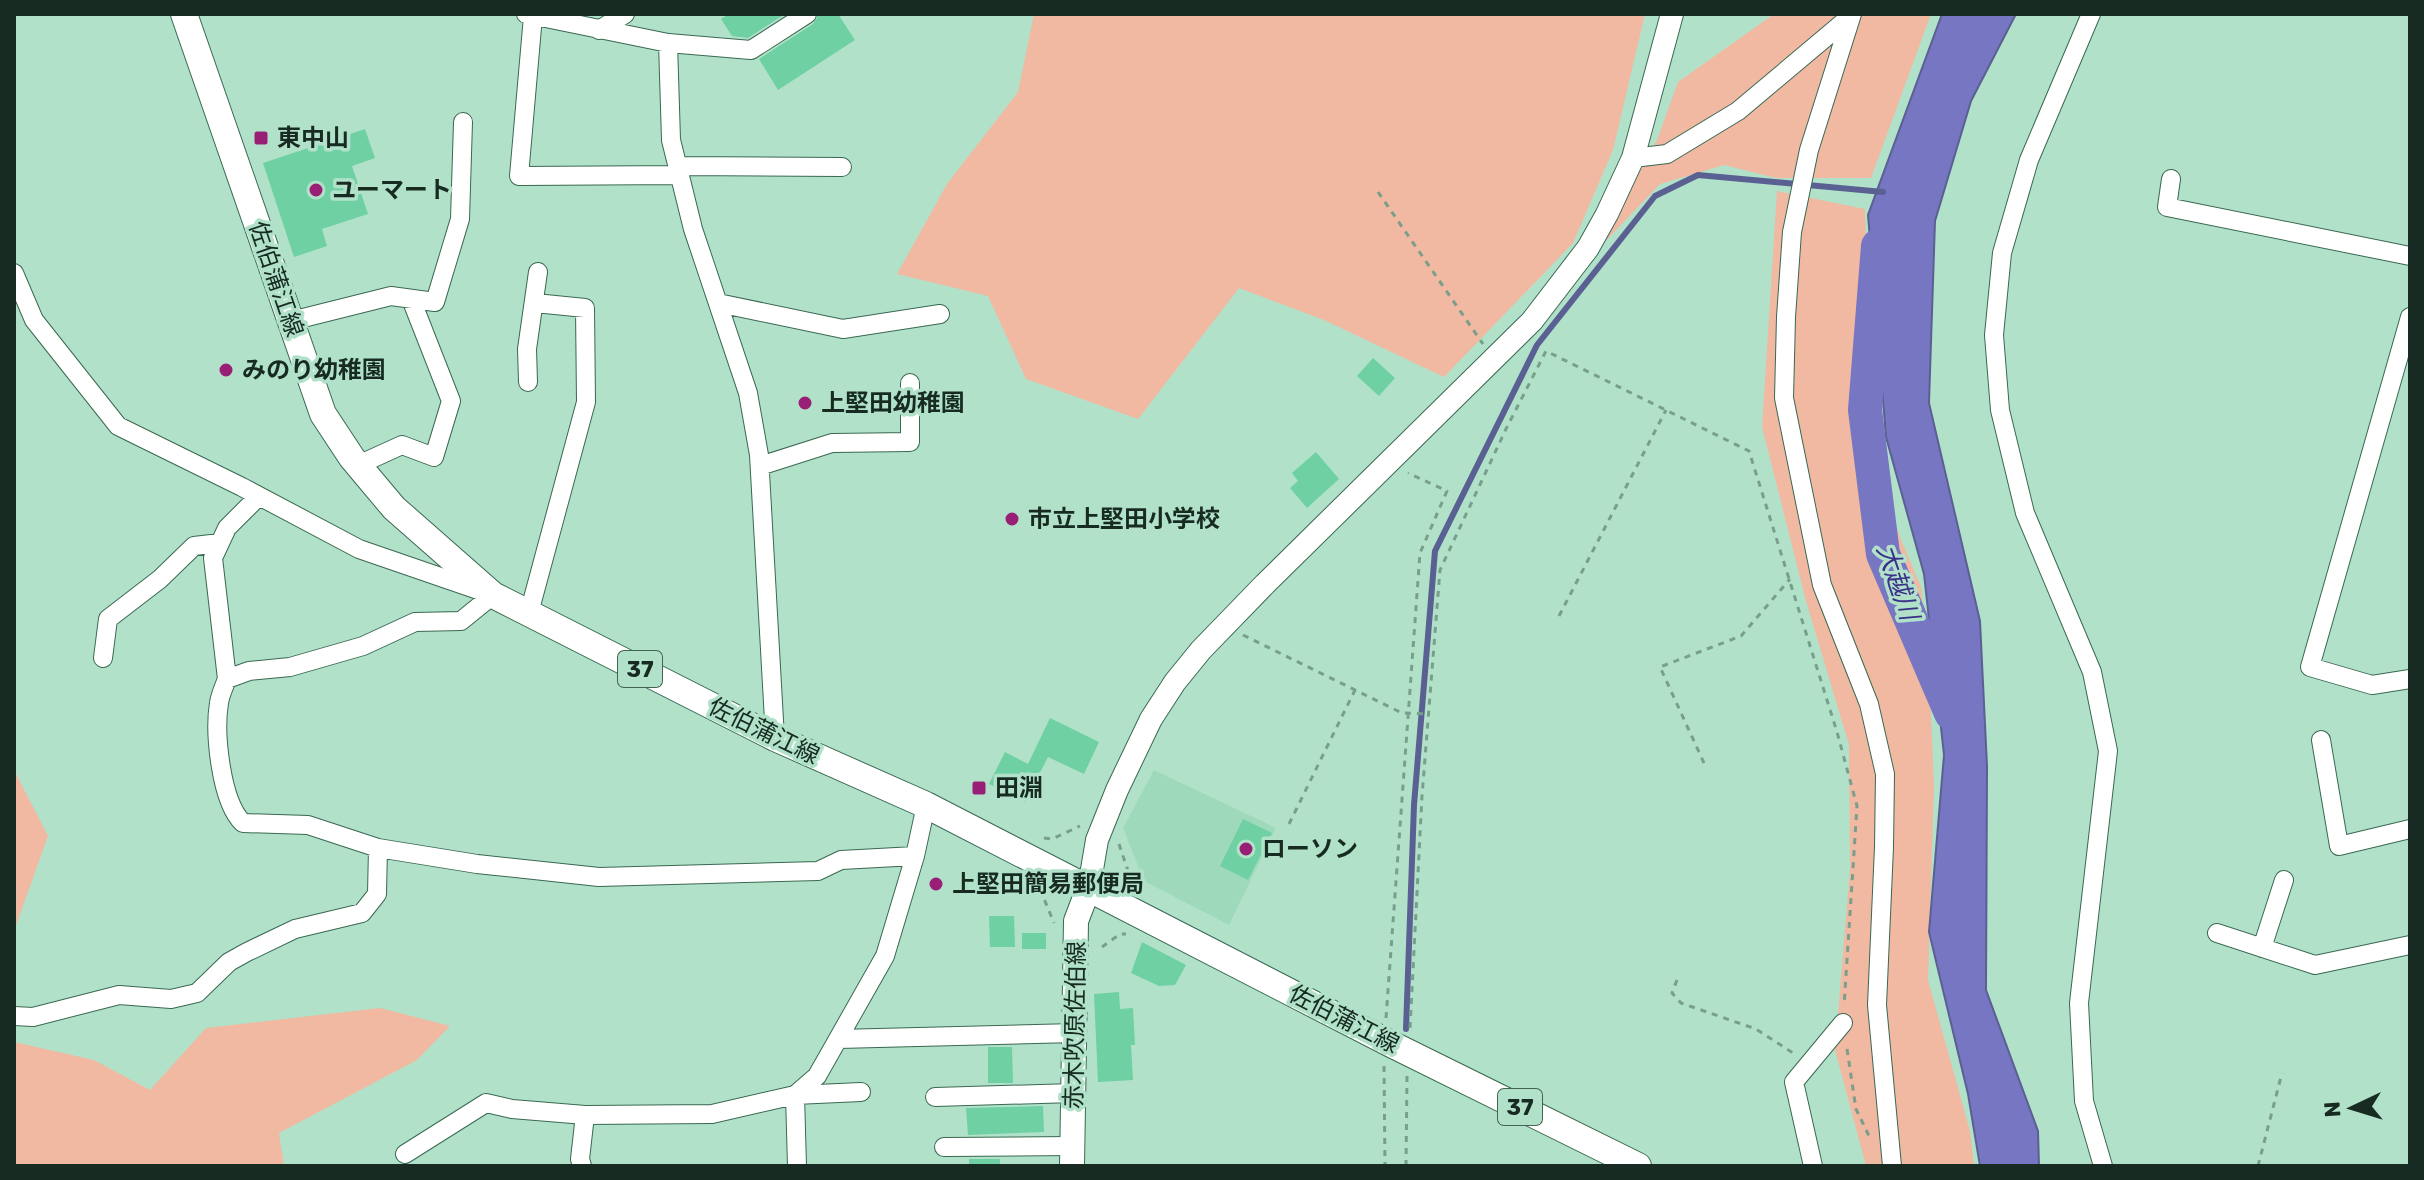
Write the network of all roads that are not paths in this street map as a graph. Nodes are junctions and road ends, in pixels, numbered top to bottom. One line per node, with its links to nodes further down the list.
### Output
1 (184, 14): 23 (main road, 佐伯蒲江線 / 37)
2 (625, 14): 8 (street)
3 (807, 14): 9 (street)
4 (1672, 14): 11 (street)
5 (2091, 14): 63 (street)
6 (530, 15): 8 (street); 13 (street)
7 (1851, 15): 11 (street); 62 (street)
8 (599, 30): 9 (street)
9 (668, 43): 13 (street)
10 (463, 122): 18 (street)
11 (1633, 158): 42 (street)
12 (842, 167): 13 (street)
13 (679, 171): 20 (street)
14 (2171, 179): 15 (street)
15 (2410, 256)
16 (538, 272): 19 (street)
17 (14, 273): 28 (street)
18 (411, 299): 23 (street); 26 (street)
19 (535, 303): 24 (street); 31 (street)
20 (718, 303): 21 (street); 27 (street)
21 (940, 314)
22 (2410, 317): 34 (street)
23 (291, 321): 26 (main road, 佐伯蒲江線 / 37)
24 (528, 382)
25 (910, 383): 27 (street)
26 (358, 465): 30 (main road, 佐伯蒲江線 / 37)
27 (760, 466): 35 (street)
28 (259, 496): 29 (street); 30 (street)
29 (220, 543): 32 (street); 33 (street)
30 (493, 595): 31 (main road, 佐伯蒲江線 / 37); 33 (street)
31 (529, 613): 35 (main road, 佐伯蒲江線 / 37)
32 (103, 658)
33 (227, 679): 39 (street)
34 (2410, 679)
35 (775, 738): 37 (main road, 佐伯蒲江線 / 37)
36 (2321, 740): 38 (street)
37 (926, 805): 40 (street); 42 (main road, 佐伯蒲江線 / 37)
38 (2410, 829)
39 (378, 848): 40 (street); 46 (street)
40 (915, 856): 49 (street)
41 (2284, 880): 45 (street)
42 (1089, 887): 48 (main road, 赤木吹原佐伯線); 60 (main road, 佐伯蒲江線 / 37)
43 (2217, 933): 45 (street)
44 (2410, 945): 45 (street)
45 (2262, 948)
46 (14, 1016)
47 (1843, 1023): 61 (street)
48 (1075, 1033): 49 (street); 51 (main road, 赤木吹原佐伯線)
49 (838, 1039): 52 (street)
50 (861, 1092): 52 (street)
51 (1074, 1093): 53 (street); 57 (main road, 赤木吹原佐伯線)
52 (795, 1095): 54 (street); 59 (street)
53 (935, 1097)
54 (585, 1115): 56 (street); 58 (street)
55 (944, 1147): 57 (street)
56 (405, 1154)
57 (1073, 1156)
58 (582, 1166)
59 (797, 1166)
60 (1638, 1166)
61 (1813, 1166)
62 (1892, 1166)
63 (2103, 1166)

